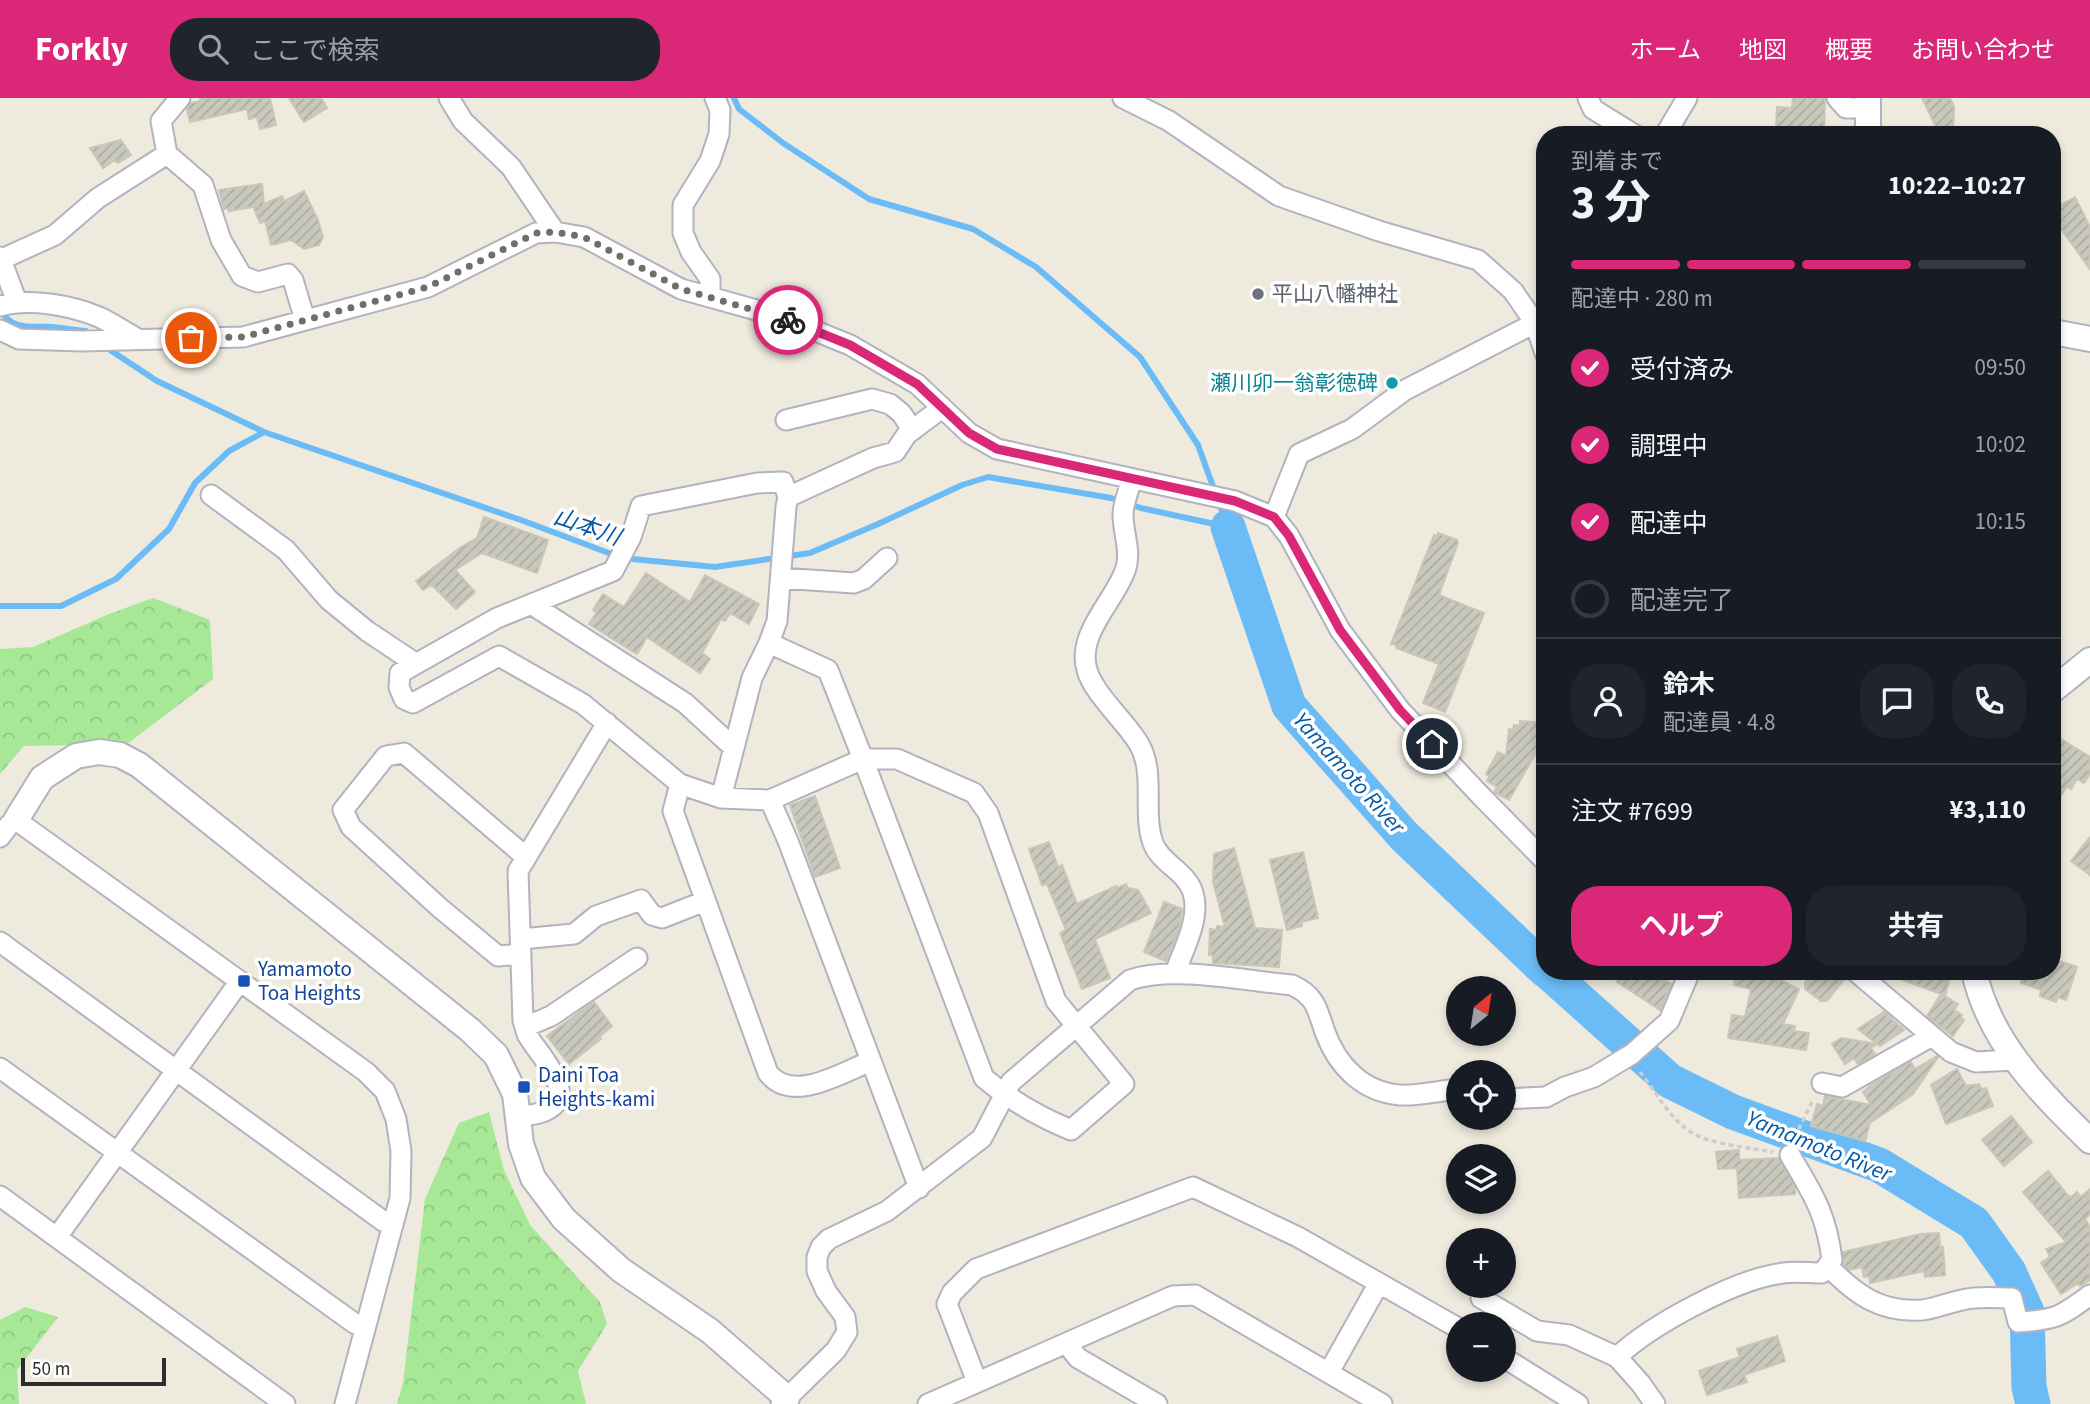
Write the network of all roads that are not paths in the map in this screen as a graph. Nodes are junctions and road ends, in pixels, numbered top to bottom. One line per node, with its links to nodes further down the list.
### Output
1 (180, 98): 12 (street)
2 (449, 98): 13 (street)
3 (715, 98): 15 (street)
4 (1123, 98): 18 (street)
5 (1588, 98): 9 (street)
6 (1687, 98): 10 (street)
7 (1837, 98): 8 (street)
8 (1868, 103): 11 (street)
9 (1620, 126)
10 (1670, 126)
11 (1868, 126)
12 (167, 154): 14 (street); 17 (street)
13 (555, 232): 15 (street); 17 (street)
14 (0, 259): 16 (street)
15 (710, 297): 24 (street)
16 (8, 304): 23 (street)
17 (305, 320): 23 (street)
18 (1535, 323): 19 (street); 30 (street)
19 (1536, 326)
20 (0, 330): 23 (street)
21 (2061, 334): 22 (street)
22 (2090, 339)
23 (139, 340)
24 (942, 408): 26 (street); 27 (street)
25 (786, 420): 26 (street)
26 (914, 430): 29 (street)
27 (1132, 479): 30 (street); 51 (street)
28 (211, 495): 36 (street)
29 (789, 497): 32 (street); 33 (street)
30 (1274, 517): 45 (street)
31 (887, 558): 32 (street)
32 (780, 578): 34 (street)
33 (531, 604): 36 (street); 39 (street)
34 (769, 643): 39 (street); 40 (street)
35 (2090, 660): 37 (street)
36 (415, 663): 38 (street)
37 (2061, 684)
38 (607, 723): 41 (street); 46 (street)
39 (734, 748): 42 (street)
40 (863, 760): 43 (street); 57 (street); 65 (street)
41 (680, 784): 42 (street); 47 (street)
42 (721, 798): 43 (street)
43 (770, 800): 60 (street)
44 (8, 829): 55 (street); 67 (street)
45 (1536, 852)
46 (526, 858): 49 (street); 49 (street)
47 (705, 901): 49 (street); 60 (street)
48 (0, 942): 62 (street)
49 (521, 946): 56 (street)
50 (637, 958): 56 (street)
51 (1175, 973): 57 (street); 64 (street)
52 (1686, 980): 66 (street)
53 (1866, 980): 58 (street)
54 (1977, 980): 59 (street)
55 (240, 981): 62 (street); 73 (street)
56 (525, 1027): 67 (street)
57 (1075, 1027): 65 (street); 65 (street)
58 (1932, 1036): 59 (street); 63 (street)
59 (2014, 1060): 68 (street)
60 (871, 1061): 71 (street)
61 (0, 1068): 69 (street)
62 (176, 1070): 69 (street); 73 (street)
63 (1822, 1083)
64 (1446, 1090)
65 (1005, 1095): 71 (street)
66 (1516, 1098)
67 (518, 1117): 86 (street)
68 (2090, 1141)
69 (117, 1152): 74 (street); 80 (street)
70 (1790, 1155): 75 (street)
71 (919, 1188): 86 (street)
72 (0, 1196): 74 (street)
73 (393, 1225): 80 (street)
74 (57, 1237): 87 (street)
75 (1828, 1265): 77 (street); 82 (street)
76 (1379, 1283): 79 (street); 84 (street); 85 (street)
77 (2090, 1295)
78 (1481, 1298): 82 (street)
79 (1446, 1321)
80 (365, 1328): 88 (street)
81 (1066, 1343): 84 (street); 85 (street); 90 (street)
82 (1617, 1357): 93 (street)
83 (1516, 1365): 92 (street)
84 (1329, 1372): 91 (street)
85 (977, 1382): 89 (street)
86 (787, 1402)
87 (285, 1404)
88 (345, 1404)
89 (928, 1404)
90 (1157, 1404)
91 (1382, 1404)
92 (1577, 1404)
93 (1655, 1404)

